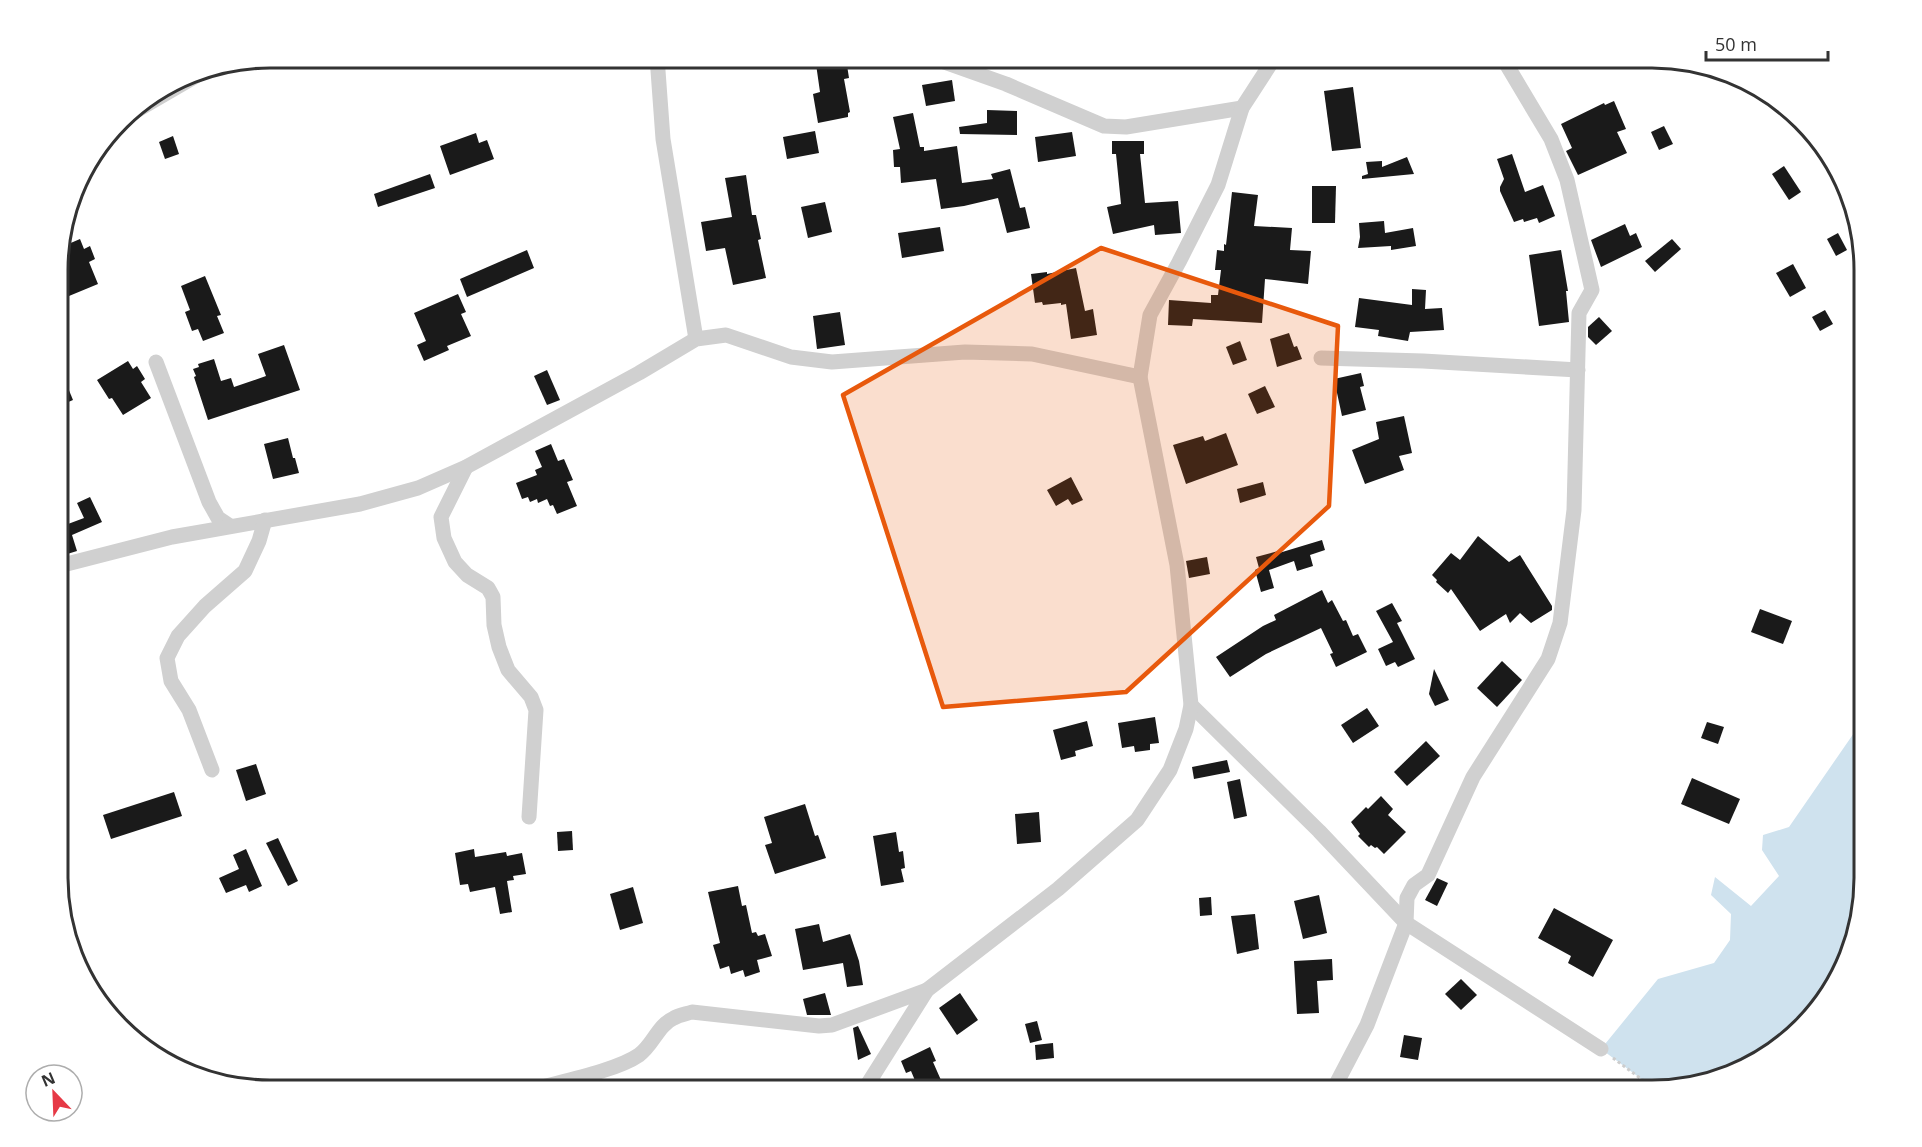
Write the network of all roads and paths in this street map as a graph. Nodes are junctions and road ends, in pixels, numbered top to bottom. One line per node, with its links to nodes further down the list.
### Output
1 (658, 68): 6 (street)
2 (961, 68): 5 (street)
3 (1268, 68): 5 (street)
4 (1509, 68): 9 (street)
5 (1242, 108): 10 (street)
6 (696, 339): 10 (street); 11 (street)
7 (1321, 358): 9 (street)
8 (156, 362): 13 (street)
9 (1578, 370): 18 (street)
10 (1140, 377): 15 (street)
11 (466, 467): 12 (street); 17 (street)
12 (265, 520): 13 (street); 16 (street)
13 (231, 526): 14 (street)
14 (68, 564)
15 (1191, 705): 18 (street); 19 (street)
16 (212, 770)
17 (529, 817)
18 (1406, 923): 20 (street); 21 (street)
19 (927, 990): 23 (street); 24 (street)
20 (1601, 1049): 22 (path)
21 (1339, 1079)
22 (1641, 1079)
23 (567, 1080)
24 (871, 1080)

